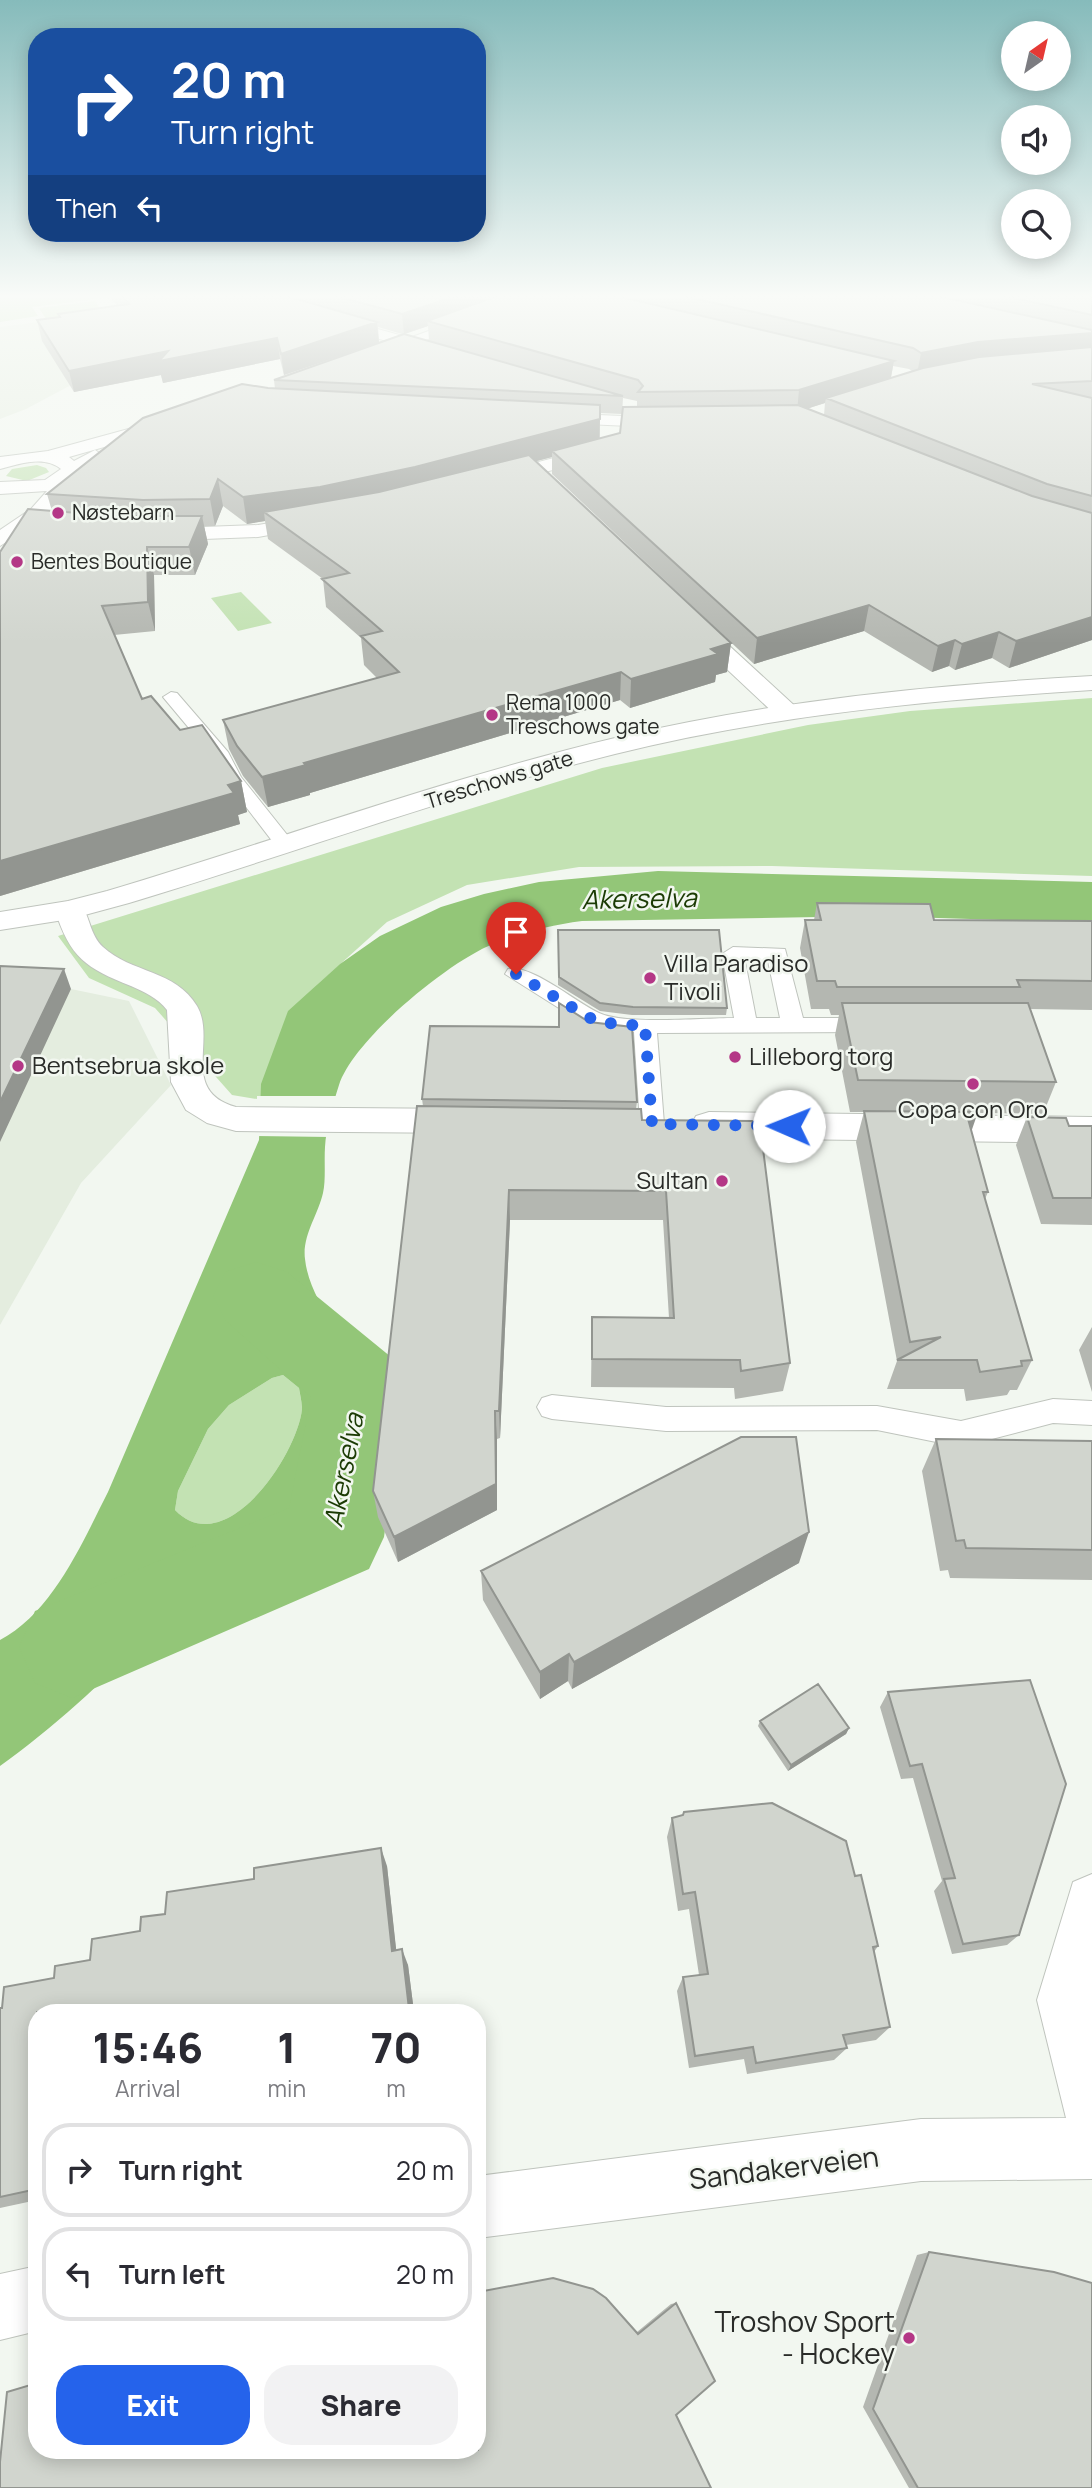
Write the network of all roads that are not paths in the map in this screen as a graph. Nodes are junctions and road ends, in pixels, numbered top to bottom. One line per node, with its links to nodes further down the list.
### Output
1 (605, 412): 5 (street)
2 (620, 412): 12 (street)
3 (626, 412): 6 (street)
4 (186, 417): 7 (street)
5 (528, 418)
6 (688, 423)
7 (134, 435): 9 (street); 13 (street)
8 (0, 457): 10 (street)
9 (48, 457): 10 (street); 13 (street)
10 (25, 458): 11 (street)
11 (0, 463)
12 (536, 469): 14 (street); 16 (street)
13 (68, 474): 15 (street); 18 (street)
14 (468, 486)
15 (0, 488): 18 (street)
16 (550, 489)
17 (335, 518): 20 (street)
18 (19, 524): 19 (street); 21 (street)
19 (50, 529)
20 (135, 535)
21 (0, 540)
22 (677, 610): 25 (street)
23 (1092, 683): 25 (street, Treschows gate)
24 (171, 697): 26 (lane)
25 (788, 713): 26 (street, Treschows gate)
26 (286, 846): 27 (street, Treschows gate)
27 (70, 910): 28 (street, Treschows gate); 34 (street)
28 (0, 921)
29 (516, 974): 32 (lane)
30 (746, 1025): 32 (lane); 33 (lane); 33 (lane)
31 (899, 1025): 33 (lane)
32 (645, 1026): 35 (lane)
33 (793, 1026)
34 (496, 1122)
35 (639, 1124): 36 (street)
36 (1092, 1130)
37 (552, 1407): 38 (lane)
38 (1092, 1413)
39 (1092, 1901): 40 (street)
40 (1092, 2109)
41 (1092, 2148): 42 (street, Sandakerveien)
42 (486, 2206)
43 (28, 2300): 44 (street)
44 (0, 2307)

